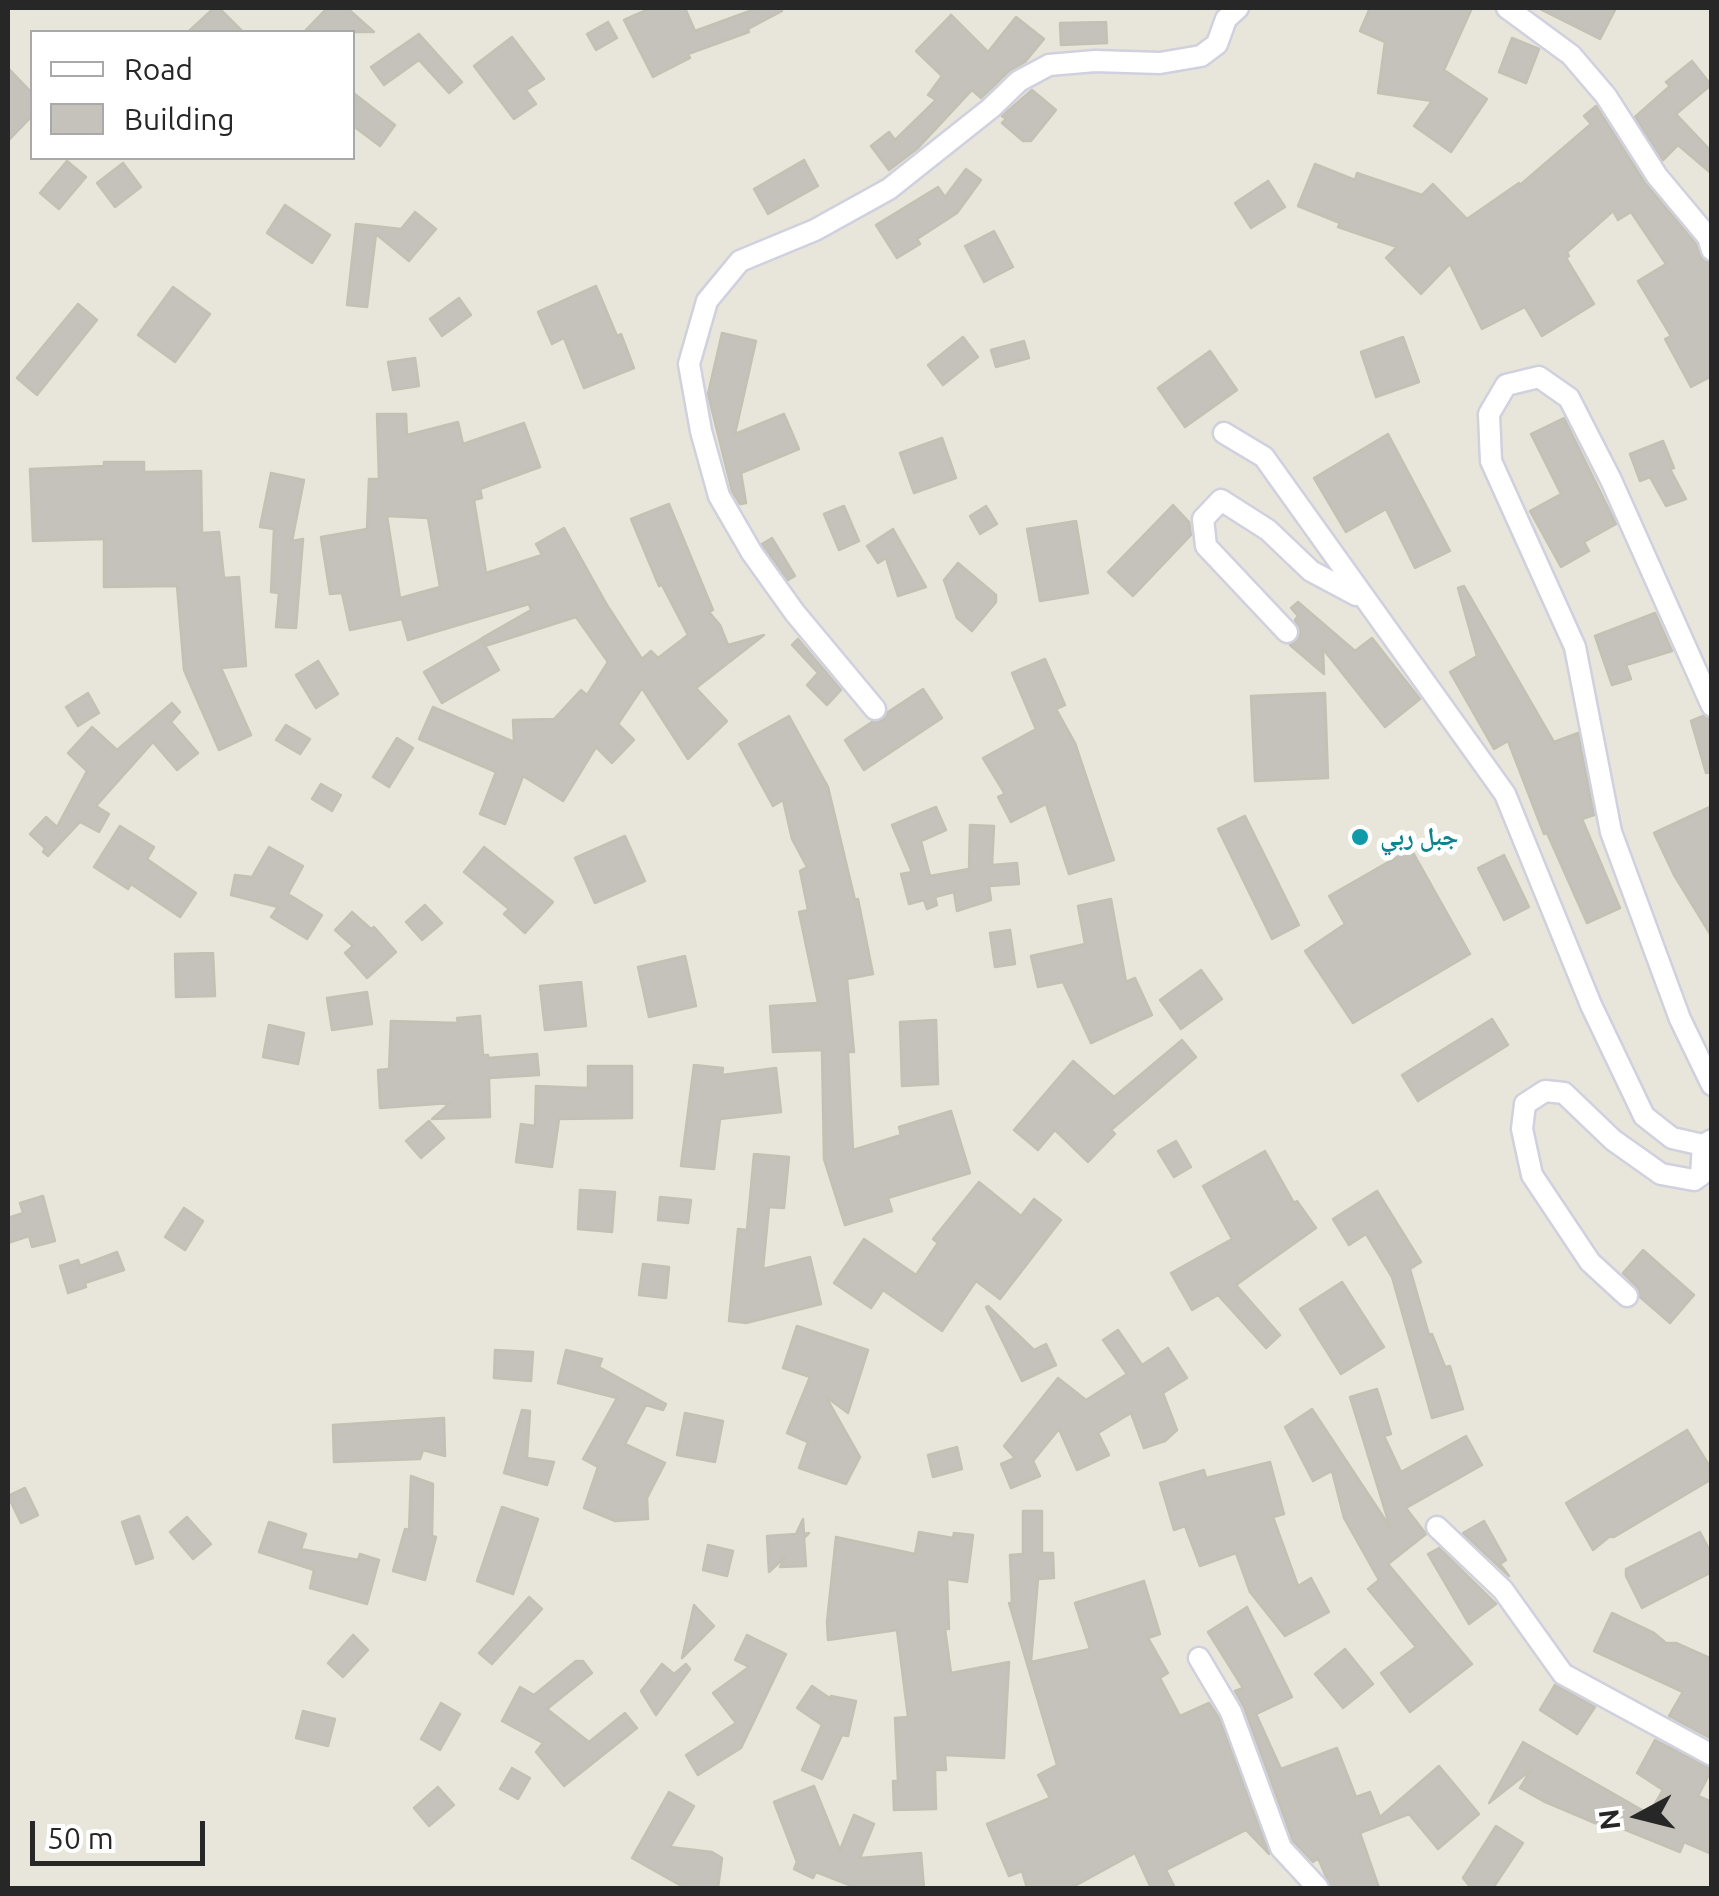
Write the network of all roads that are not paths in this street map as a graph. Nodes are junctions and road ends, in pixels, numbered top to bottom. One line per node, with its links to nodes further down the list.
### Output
1 (1238, 8): 8 (street)
2 (1508, 8): 3 (street)
3 (1712, 250)
4 (1224, 433): 5 (street)
5 (1363, 598): 6 (street); 10 (street)
6 (1287, 632)
7 (1712, 706): 9 (street)
8 (874, 710)
9 (1712, 1085)
10 (1707, 1143): 11 (street)
11 (1627, 1296)
12 (1436, 1527): 14 (street)
13 (1199, 1658): 15 (street)
14 (1712, 1755)
15 (1318, 1888)

